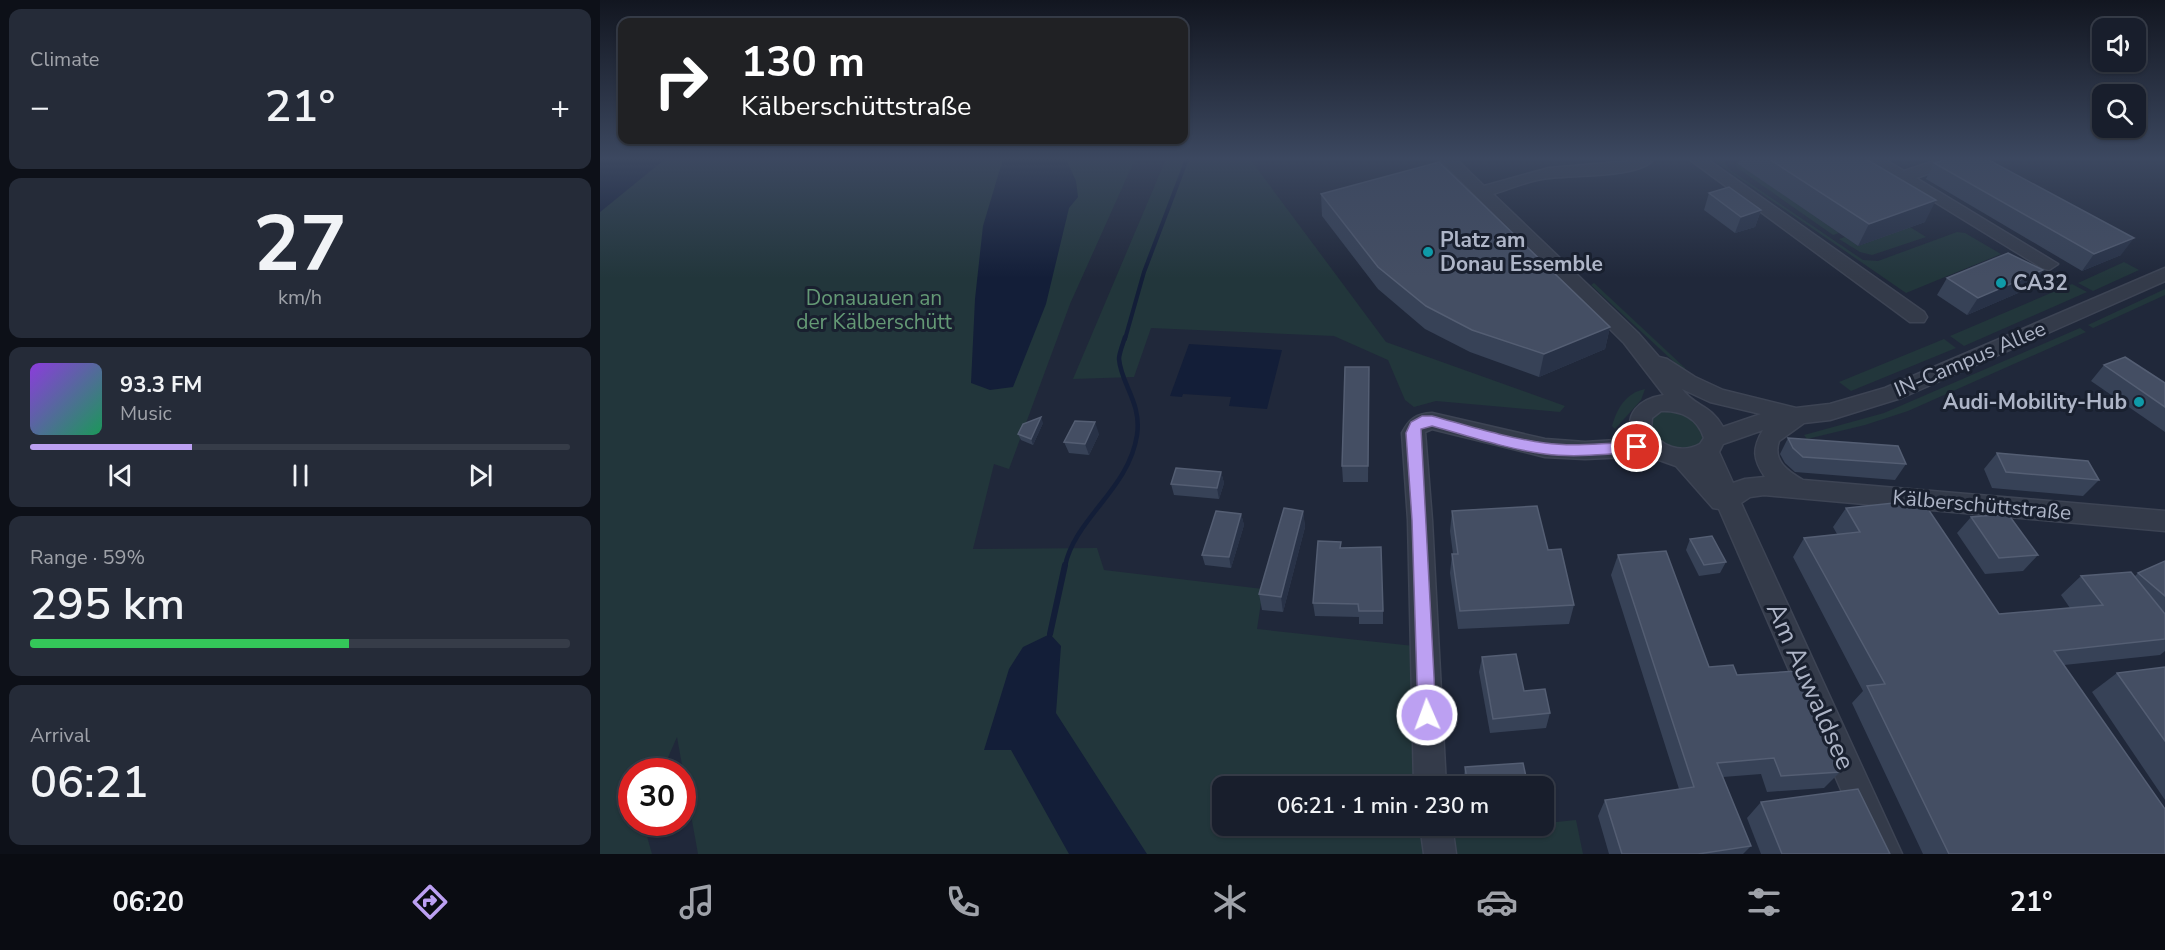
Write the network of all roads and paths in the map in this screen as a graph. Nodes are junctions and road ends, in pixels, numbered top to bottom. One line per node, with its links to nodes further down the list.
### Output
1 (1488, 199): 7 (street)
2 (1752, 199): 6 (street)
3 (1939, 199): 4 (street)
4 (2049, 264)
5 (2165, 274): 10 (street, IN-Campus Allee)
6 (1917, 317)
7 (1647, 357): 8 (street); 9 (street); 10 (street)
8 (1654, 405): 9 (street); 13 (street)
9 (1682, 405): 11 (street)
10 (1809, 415): 12 (street, IN-Campus Allee); 18 (street, Kälberschüttstraße)
11 (1704, 416): 12 (street, IN-Campus Allee); 14 (street)
12 (1768, 420): 14 (street, IN-Campus Allee)
13 (1638, 427): 15 (street); 16 (street)
14 (1711, 445): 17 (street); 19 (street, Am Auwaldsee)
15 (1652, 447): 16 (street); 17 (street)
16 (1592, 448): 21 (street)
17 (1683, 458): 19 (street, Am Auwaldsee)
18 (1800, 489): 19 (street, Kälberschüttstraße); 20 (street, Kälberschüttstraße)
19 (1731, 509): 24 (street, Am Auwaldsee)
20 (2165, 520)
21 (1430, 776)
22 (1438, 836): 23 (street)
23 (1440, 854)
24 (1886, 854)

